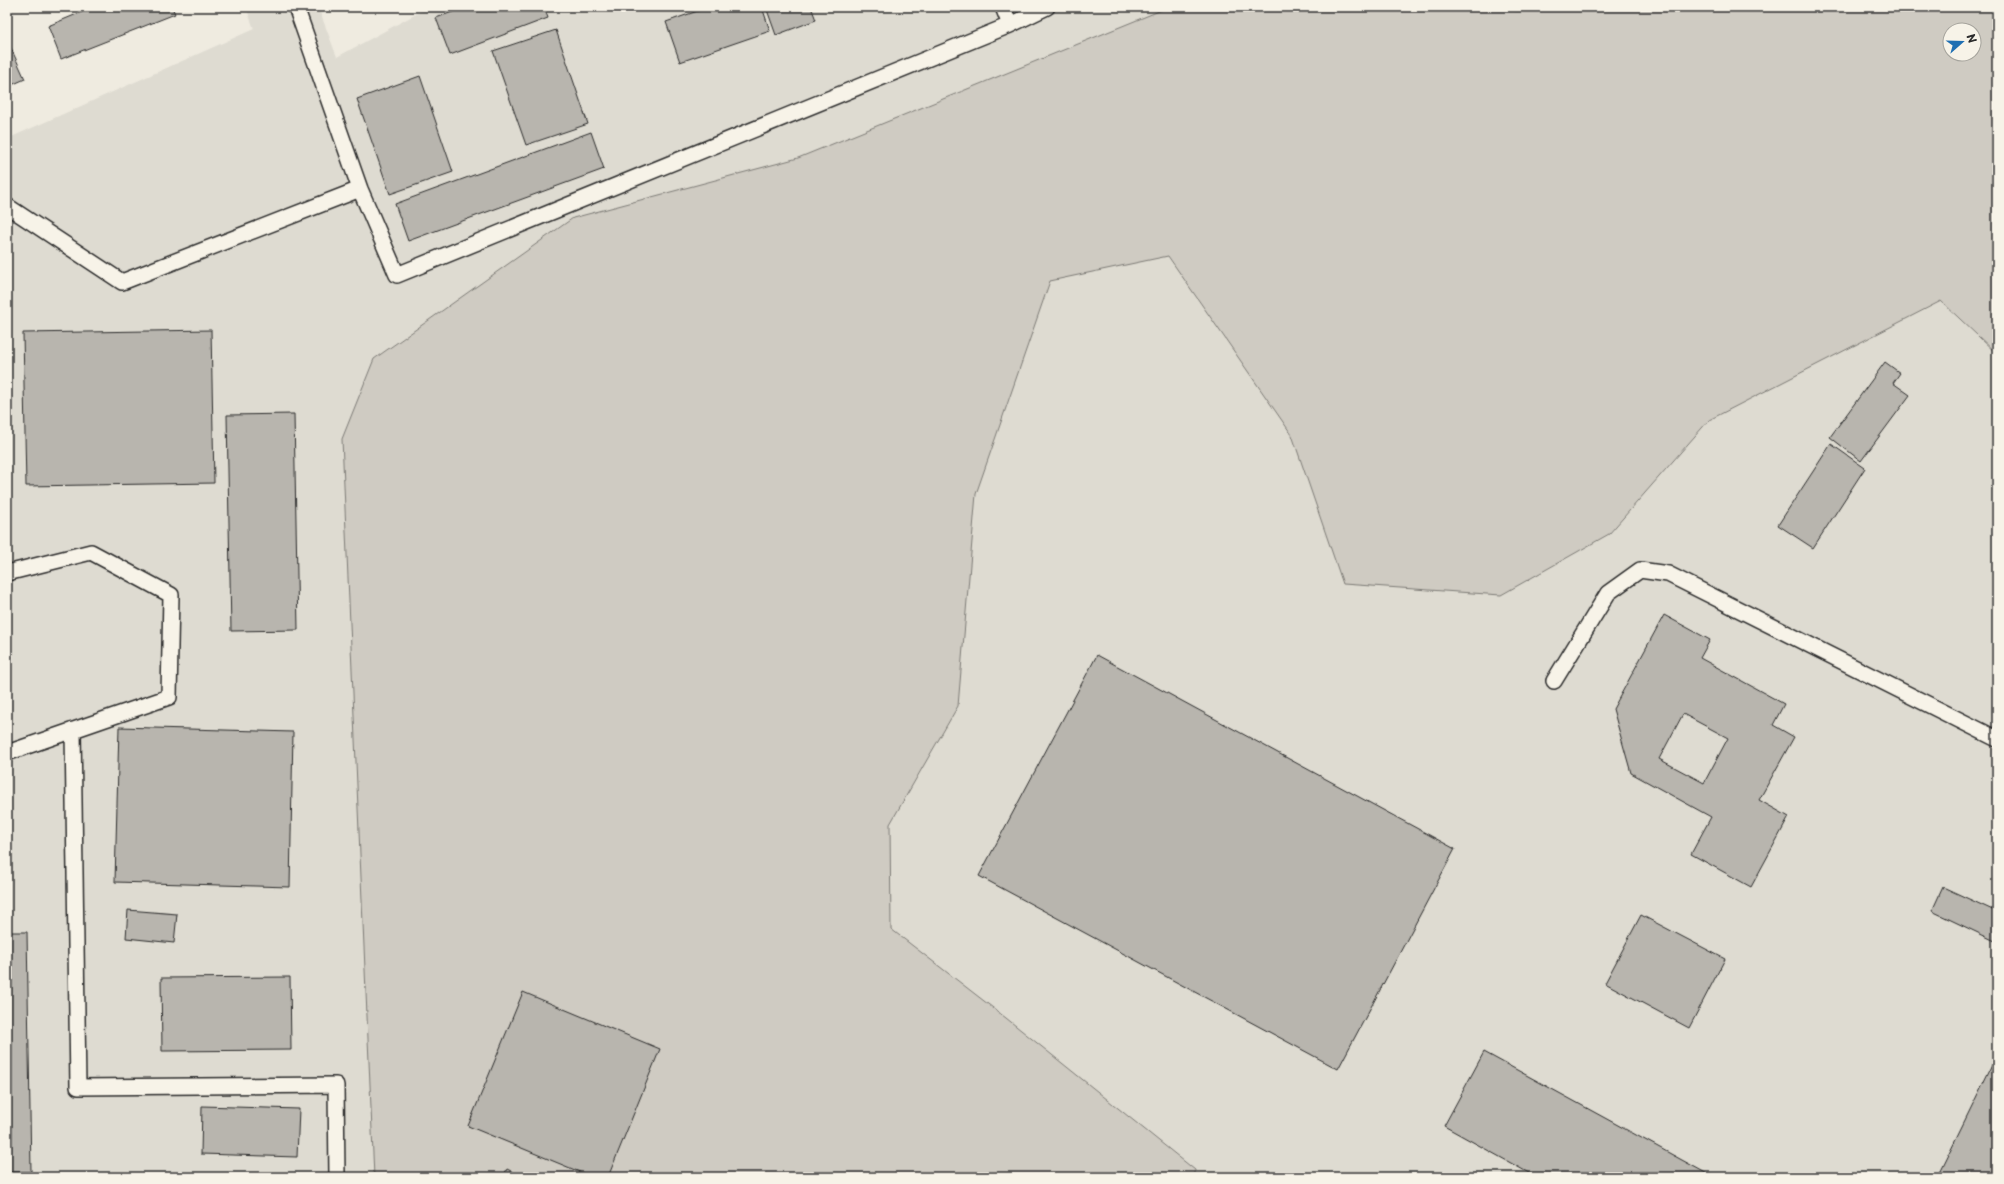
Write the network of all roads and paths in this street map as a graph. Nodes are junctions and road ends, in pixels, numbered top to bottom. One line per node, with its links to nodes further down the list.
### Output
1 (296, 7): 5 (lane)
2 (1003, 7): 4 (lane)
3 (1047, 7): 4 (lane)
4 (1010, 24): 5 (lane)
5 (360, 189): 6 (lane)
6 (7, 206)
7 (7, 573): 9 (lane)
8 (1554, 681): 10 (lane)
9 (73, 730): 11 (lane); 12 (lane)
10 (1997, 739)
11 (7, 753)
12 (338, 1177)

